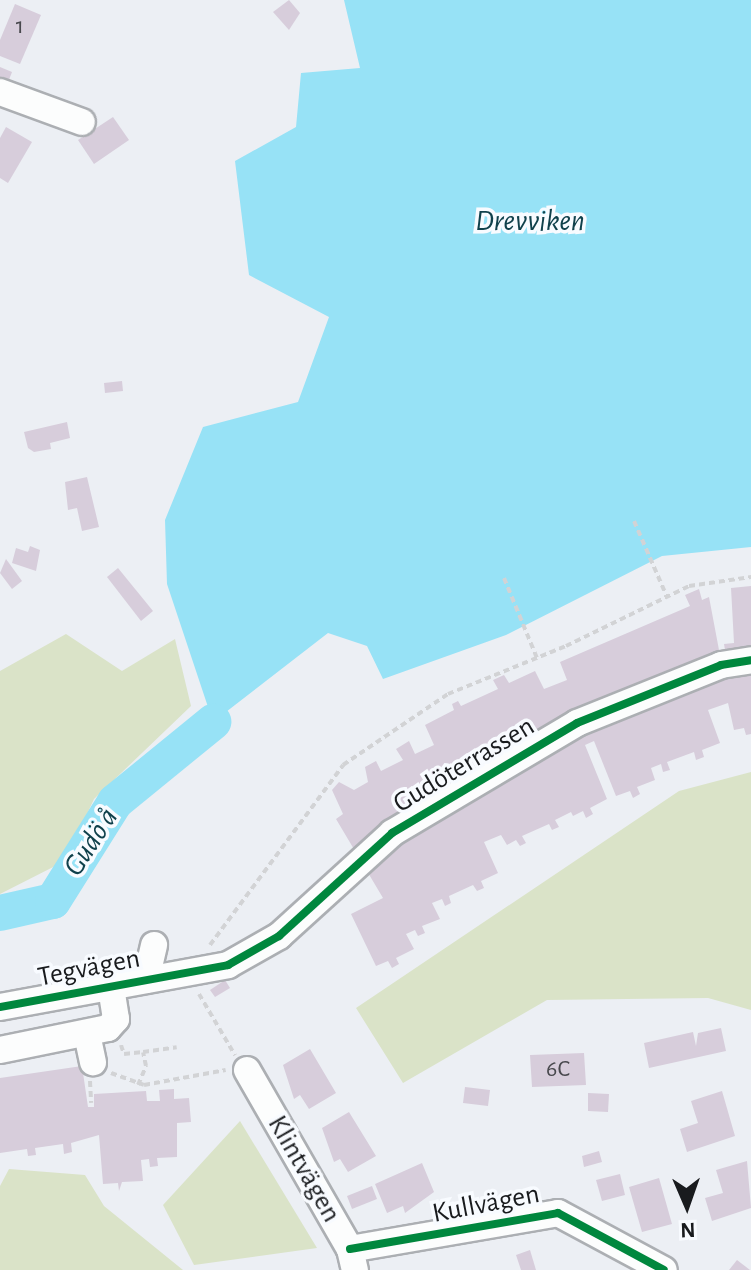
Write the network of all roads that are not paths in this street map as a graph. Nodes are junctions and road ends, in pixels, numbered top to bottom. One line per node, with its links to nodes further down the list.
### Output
1 (0, 92): 2 (street)
2 (82, 122)
3 (751, 660): 5 (street, Gudöterrassen)
4 (154, 945): 6 (street)
5 (186, 974): 6 (street, Tegvägen)
6 (146, 980): 7 (street, Tegvägen)
7 (111, 988): 8 (street, Tegvägen); 9 (street)
8 (0, 1007)
9 (100, 1033): 10 (street); 11 (street)
10 (0, 1050)
11 (93, 1062)
12 (243, 1067): 13 (street, Klintvägen)
13 (353, 1260): 14 (street, Kullvägen)
14 (664, 1270)

